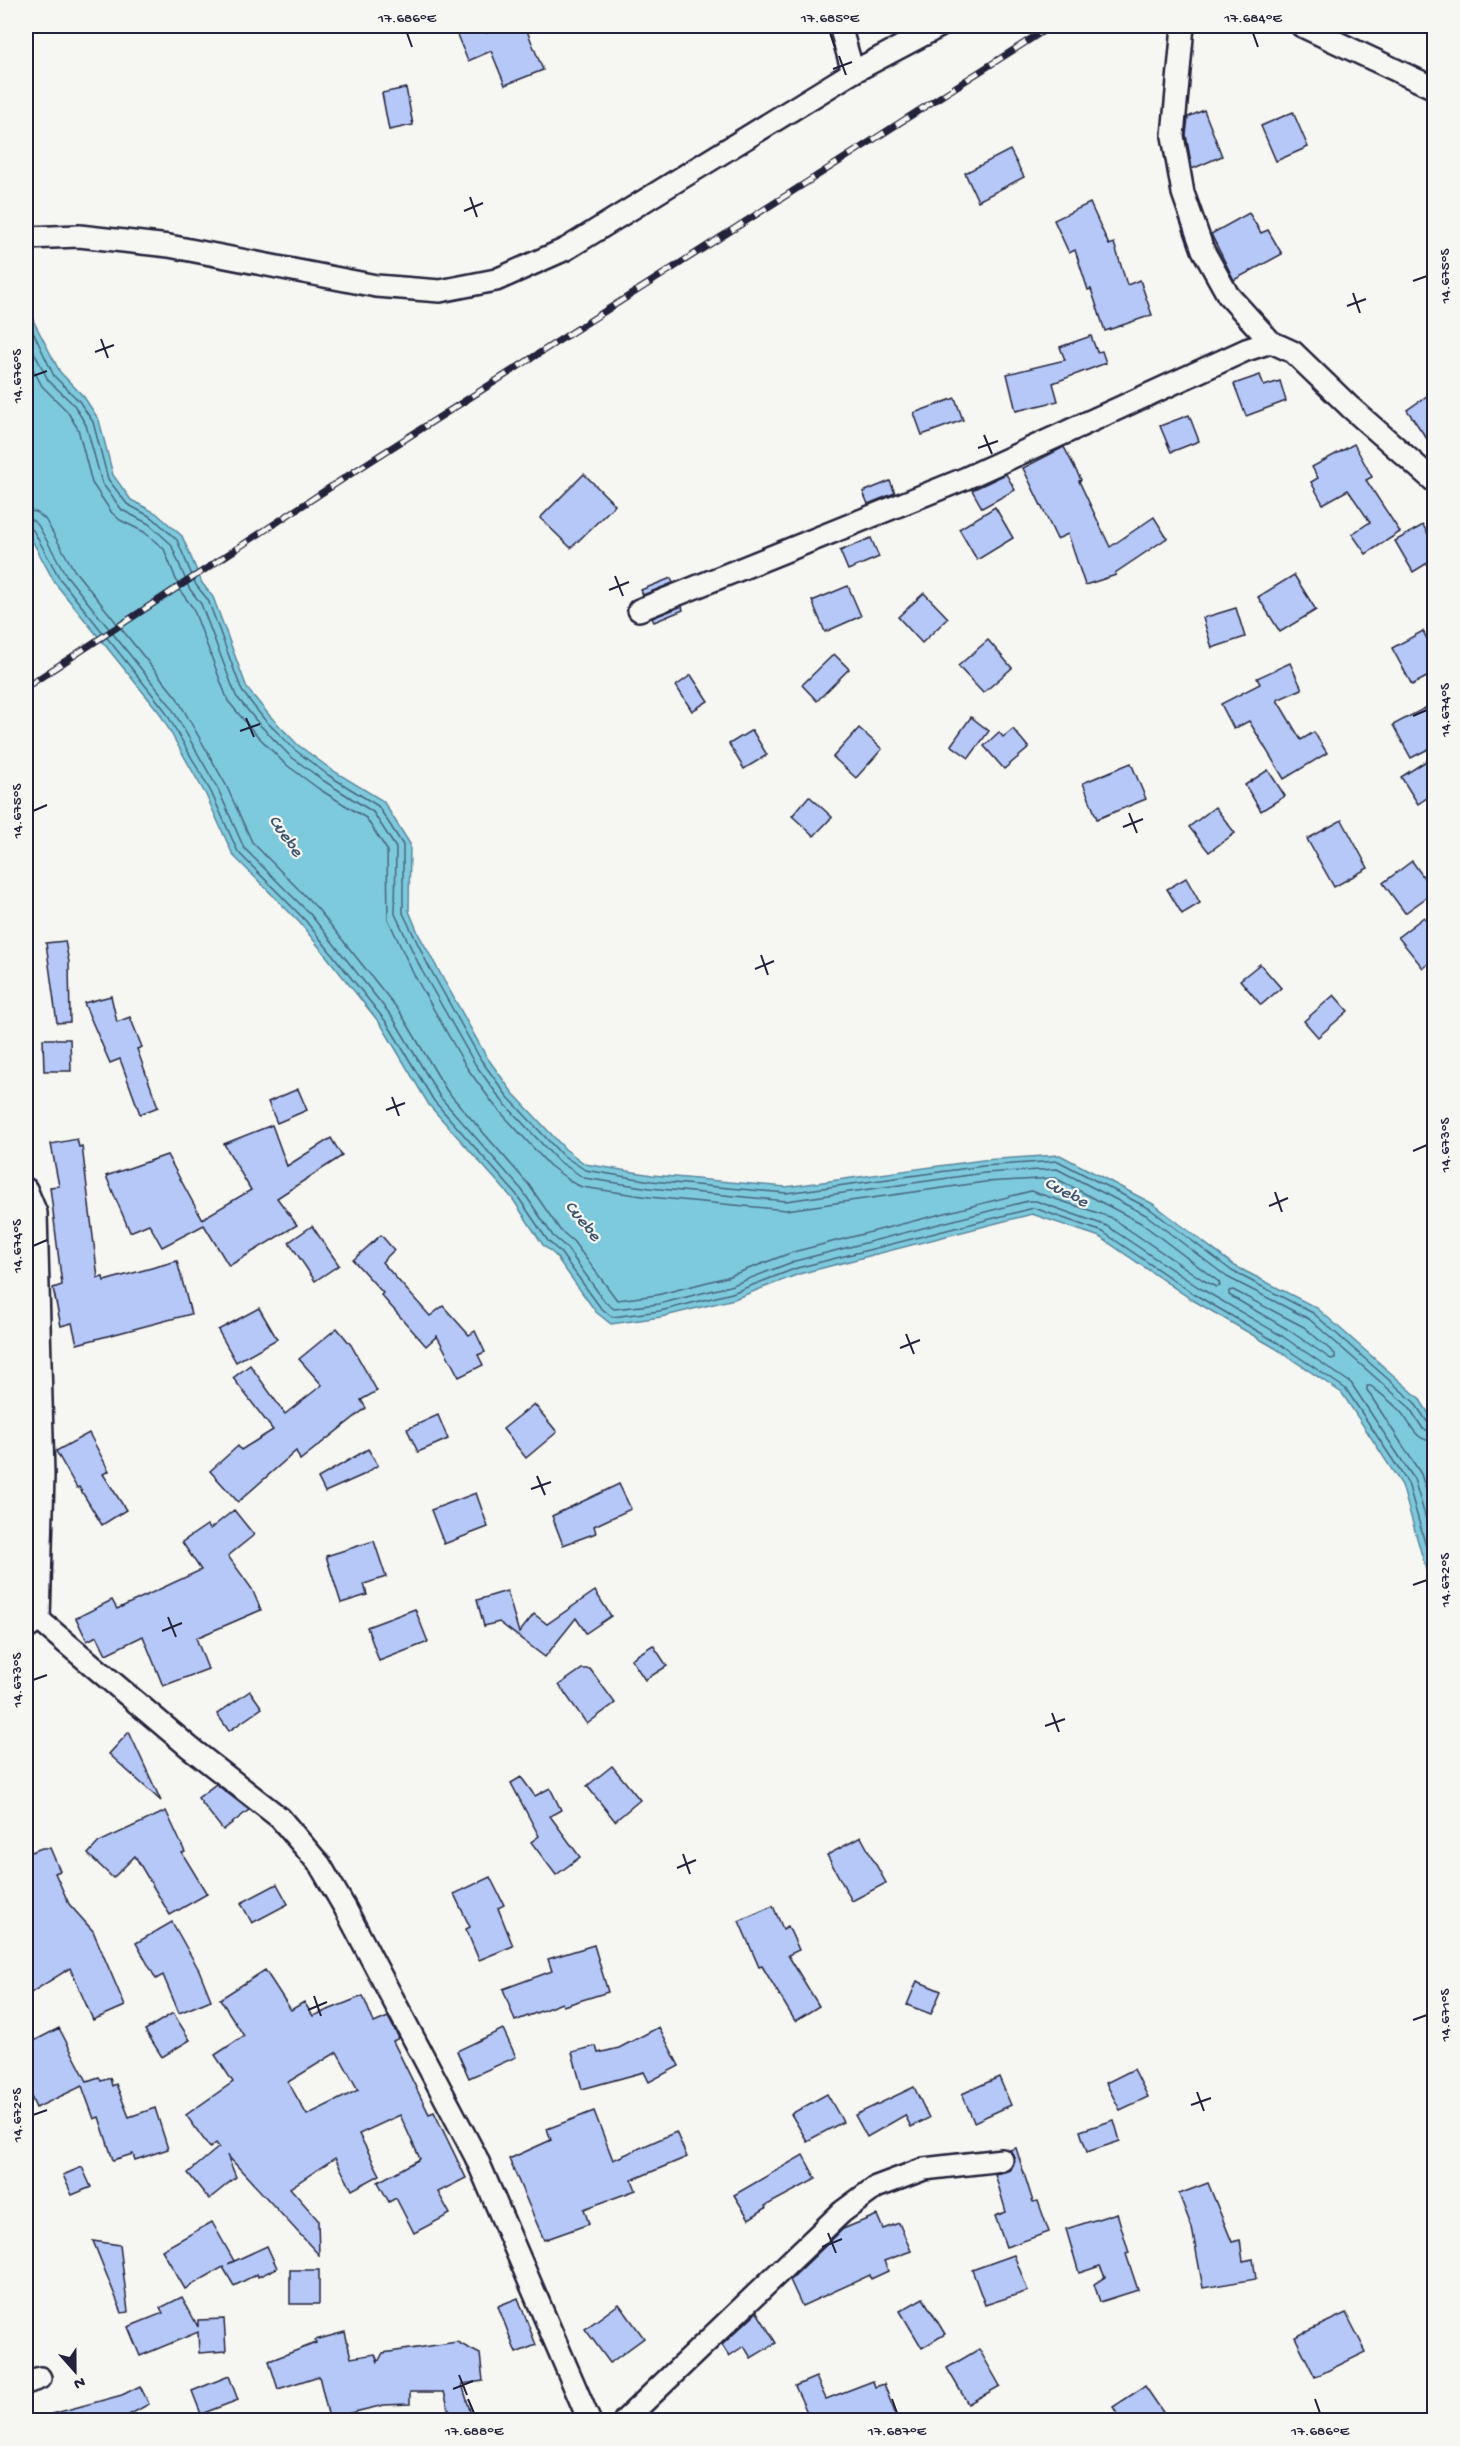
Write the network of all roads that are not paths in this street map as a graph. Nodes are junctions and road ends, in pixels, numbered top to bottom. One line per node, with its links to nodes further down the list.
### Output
1 (840, 26): 5 (street)
2 (940, 26): 5 (street)
3 (1183, 26): 8 (street)
4 (1302, 26): 6 (street)
5 (853, 72): 7 (street)
6 (1434, 88)
7 (26, 238)
8 (1271, 342): 9 (street); 10 (street)
9 (1434, 481)
10 (639, 610)
11 (26, 1189): 12 (street)
12 (33, 1524): 13 (street)
13 (32, 1625): 15 (street)
14 (1002, 2160): 16 (street)
15 (589, 2421)
16 (626, 2421)

